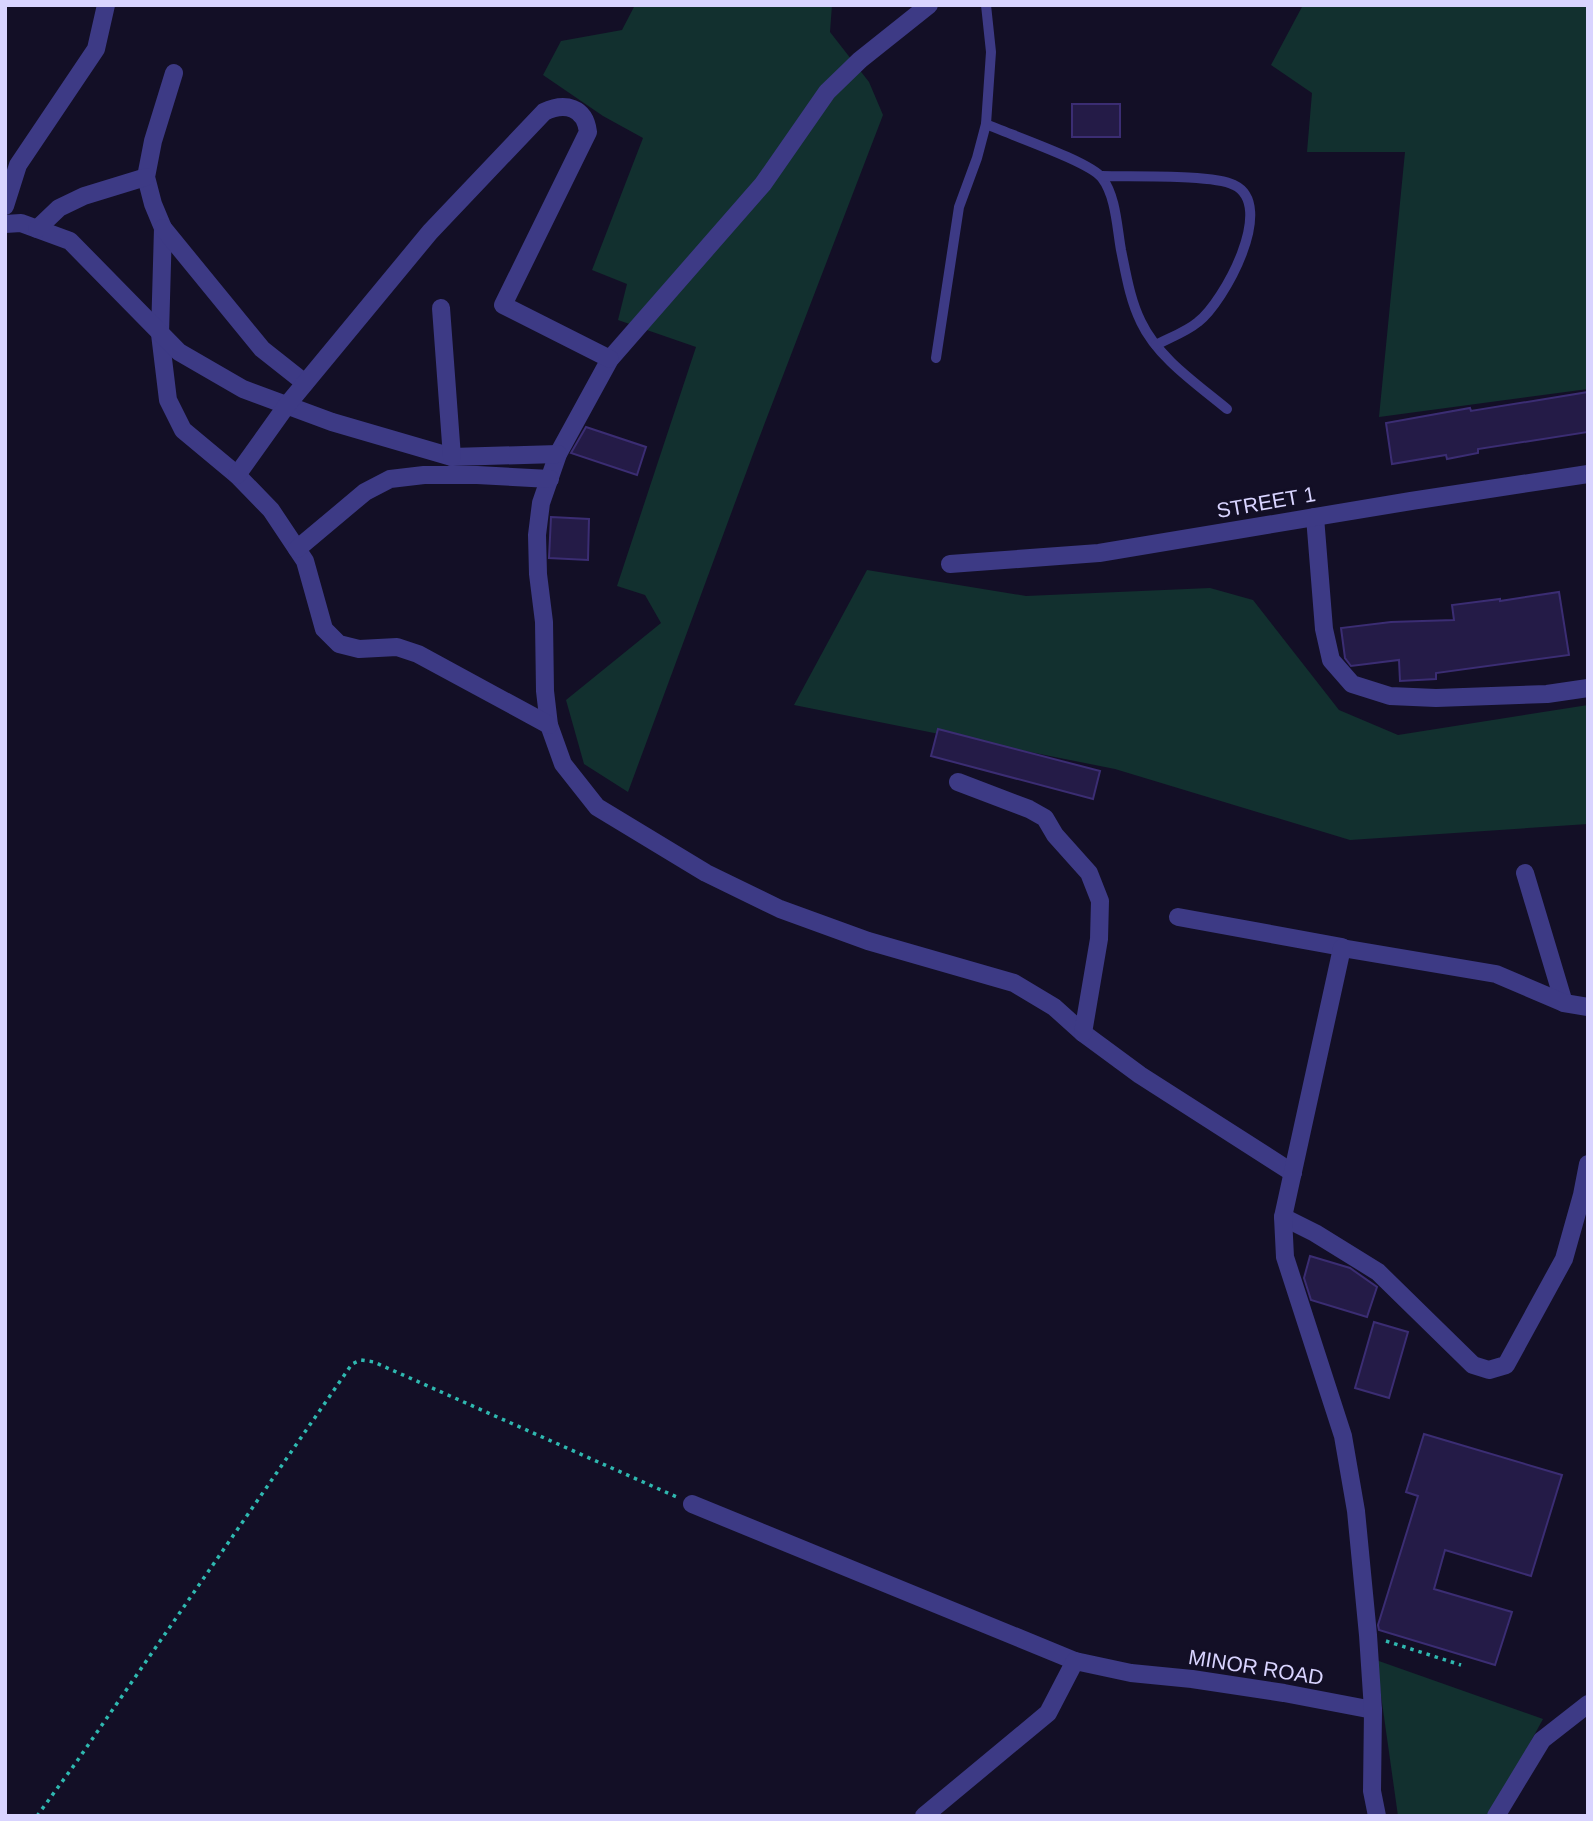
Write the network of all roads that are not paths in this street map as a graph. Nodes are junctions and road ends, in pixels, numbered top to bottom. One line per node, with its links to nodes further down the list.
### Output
1 (106, 5): 8 (street)
2 (929, 5): 16 (street)
3 (986, 5): 5 (lane)
4 (174, 73): 7 (street)
5 (986, 124): 6 (lane); 15 (lane)
6 (1102, 176): 14 (lane); 14 (lane)
7 (146, 177): 10 (street); 11 (street)
8 (5, 206)
9 (5, 224): 11 (street)
10 (163, 228): 13 (street); 17 (street)
11 (37, 229): 13 (street)
12 (441, 308): 21 (street)
13 (160, 334): 18 (street); 23 (street)
14 (1156, 345): 19 (lane)
15 (936, 358)
16 (610, 359): 17 (street); 20 (street)
17 (305, 383): 18 (street)
18 (287, 405): 21 (street); 23 (street)
19 (1227, 409)
20 (558, 454): 21 (street); 24 (street)
21 (452, 457)
22 (1588, 474): 25 (street, STREET 1)
23 (237, 475): 26 (street)
24 (550, 479): 26 (street); 29 (street)
25 (1314, 517): 27 (street, STREET 1); 28 (street)
26 (297, 549): 29 (street)
27 (950, 564)
28 (1588, 688)
29 (549, 726): 36 (street)
30 (958, 782): 36 (street)
31 (1525, 873): 34 (street)
32 (1178, 917): 33 (street)
33 (1342, 947): 34 (street); 38 (street)
34 (1564, 1003): 35 (street)
35 (1588, 1007)
36 (1083, 1033): 38 (street)
37 (1588, 1164): 39 (street)
38 (1293, 1173): 39 (street)
39 (1283, 1217): 43 (street)
40 (692, 1503): 41 (street, MINOR ROAD)
41 (1074, 1661): 43 (street, MINOR ROAD); 44 (street)
42 (1588, 1704): 46 (street)
43 (1373, 1710): 45 (street)
44 (924, 1816)
45 (1377, 1816)
46 (1496, 1816)

